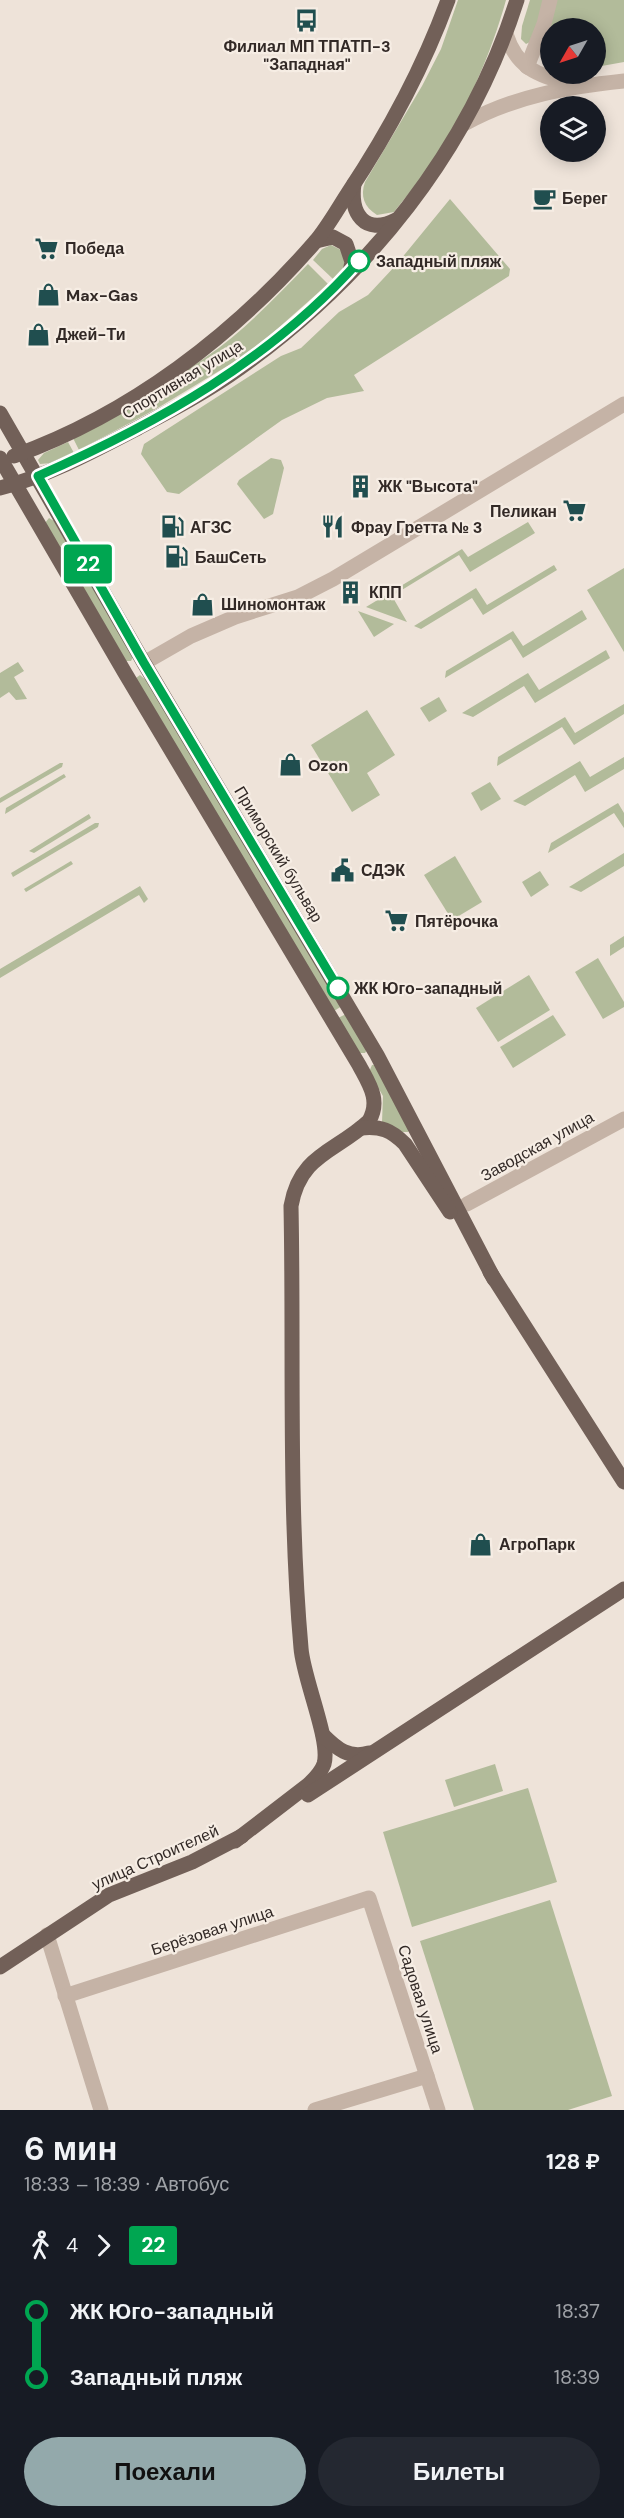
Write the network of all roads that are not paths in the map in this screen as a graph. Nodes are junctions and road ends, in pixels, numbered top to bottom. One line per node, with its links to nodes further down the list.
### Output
1 (448, 0): 9 (main road, Спортивная улица)
2 (517, 0): 4 (main road, Спортивная улица)
3 (550, 0): 5 (street)
4 (506, 34): 5 (street); 8 (main road, Спортивная улица)
5 (526, 67): 7 (street)
6 (624, 81): 7 (street)
7 (577, 86): 8 (street)
8 (464, 124): 10 (main road, Спортивная улица)
9 (354, 184): 10 (main road); 11 (main road, Спортивная улица)
10 (398, 219): 12 (main road, Спортивная улица)
11 (316, 241): 12 (main road); 15 (main road, Спортивная улица)
12 (350, 272): 17 (main road, Спортивная улица)
13 (624, 404): 19 (street)
14 (0, 413): 15 (main road, Приморский бульвар)
15 (24, 453): 16 (main road, Спортивная улица); 17 (main road, Приморский бульвар)
16 (0, 460): 18 (main road)
17 (38, 476): 18 (main road, Спортивная улица); 19 (main road, Приморский бульвар)
18 (7, 486): 20 (main road)
19 (144, 663): 20 (main road); 21 (main road, Приморский бульвар)
20 (124, 673): 22 (main road)
21 (378, 1055): 22 (main road); 26 (main road, Приморский бульвар)
22 (359, 1065): 24 (main road)
23 (624, 1119): 25 (street, Заводская улица)
24 (361, 1128): 26 (main road); 29 (main road)
25 (467, 1204)
26 (494, 1279): 27 (main road)
27 (624, 1482)
28 (624, 1589): 30 (main road)
29 (323, 1735): 30 (main road); 31 (main road)
30 (383, 1747): 31 (main road)
31 (235, 1841): 33 (main road, улица Строителей)
32 (369, 1898): 35 (street, Берёзовая улица); 36 (street, Садовая улица)
33 (46, 1935): 34 (main road, улица Строителей); 35 (street)
34 (0, 1966)
35 (65, 1996): 37 (street)
36 (427, 2076): 38 (street); 39 (street, Садовая улица)
37 (101, 2110)
38 (315, 2110)
39 (438, 2110)

